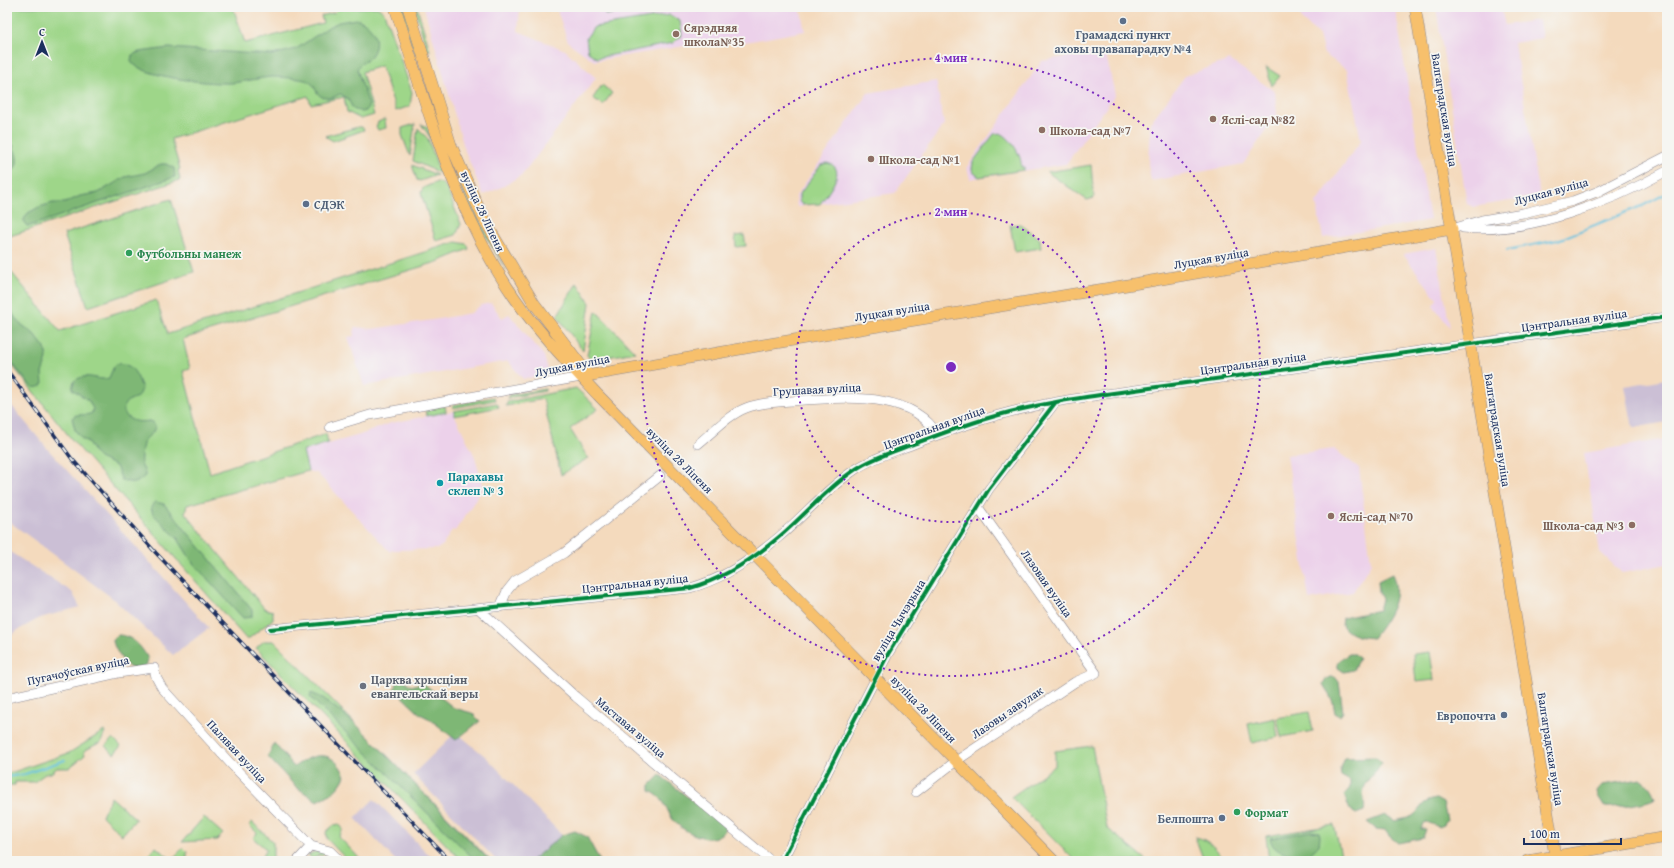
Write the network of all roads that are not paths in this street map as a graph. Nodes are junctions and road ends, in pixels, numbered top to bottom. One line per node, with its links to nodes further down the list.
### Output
1 (394, 7): 8 (main road, вуліца 28 Ліпеня)
2 (408, 7): 7 (main road, вуліца 28 Ліпеня)
3 (1415, 7): 6 (main road, Валгаградская вуліца)
4 (1667, 156): 6 (street, Луцкая вуліца)
5 (1667, 171): 6 (street, Луцкая вуліца)
6 (1456, 229): 10 (main road, Валгаградская вуліца); 11 (main road, Луцкая вуліца)
7 (516, 275): 8 (main road); 11 (main road, вуліца 28 Ліпеня)
8 (504, 281): 11 (main road, вуліца 28 Ліпеня)
9 (1667, 317): 10 (street, Цэнтральная вуліца)
10 (1471, 343): 12 (street, Цэнтральная вуліца); 30 (main road, Валгаградская вуліца)
11 (585, 376): 13 (street, Луцкая вуліца); 18 (main road, вуліца 28 Ліпеня)
12 (1055, 403): 14 (street, Цэнтральная вуліца); 17 (street, вуліца Чычэрына)
13 (330, 427)
14 (938, 435): 15 (street, Грушавая вуліца); 18 (street, Цэнтральная вуліца)
15 (698, 444)
16 (660, 476): 19 (street)
17 (978, 507): 23 (street, Лазовая вуліца); 24 (street, вуліца Чычэрына)
18 (758, 554): 19 (street, Цэнтральная вуліца); 24 (main road, вуліца 28 Ліпеня)
19 (500, 607): 20 (street, Цэнтральная вуліца)
20 (479, 609): 21 (street, Цэнтральная вуліца); 33 (street, Маставая вуліца)
21 (270, 629)
22 (154, 668): 25 (street, Пугачоўская вуліца); 29 (street, Палявая вуліца)
23 (1096, 673): 26 (street, Лазовы завулак)
24 (877, 676): 26 (main road, вуліца 28 Ліпеня); 34 (street, вуліца Чычэрына)
25 (7, 698)
26 (959, 759): 27 (street, Лазовы завулак); 35 (main road, вуліца 28 Ліпеня); 36 (main road, вуліца 28 Ліпеня)
27 (916, 792)
28 (1667, 837): 30 (main road)
29 (311, 846): 31 (street); 32 (street)
30 (1555, 856): 37 (main road)
31 (297, 861)
32 (340, 861)
33 (771, 861)
34 (782, 861)
35 (1054, 861)
36 (1063, 861)
37 (1527, 861)

